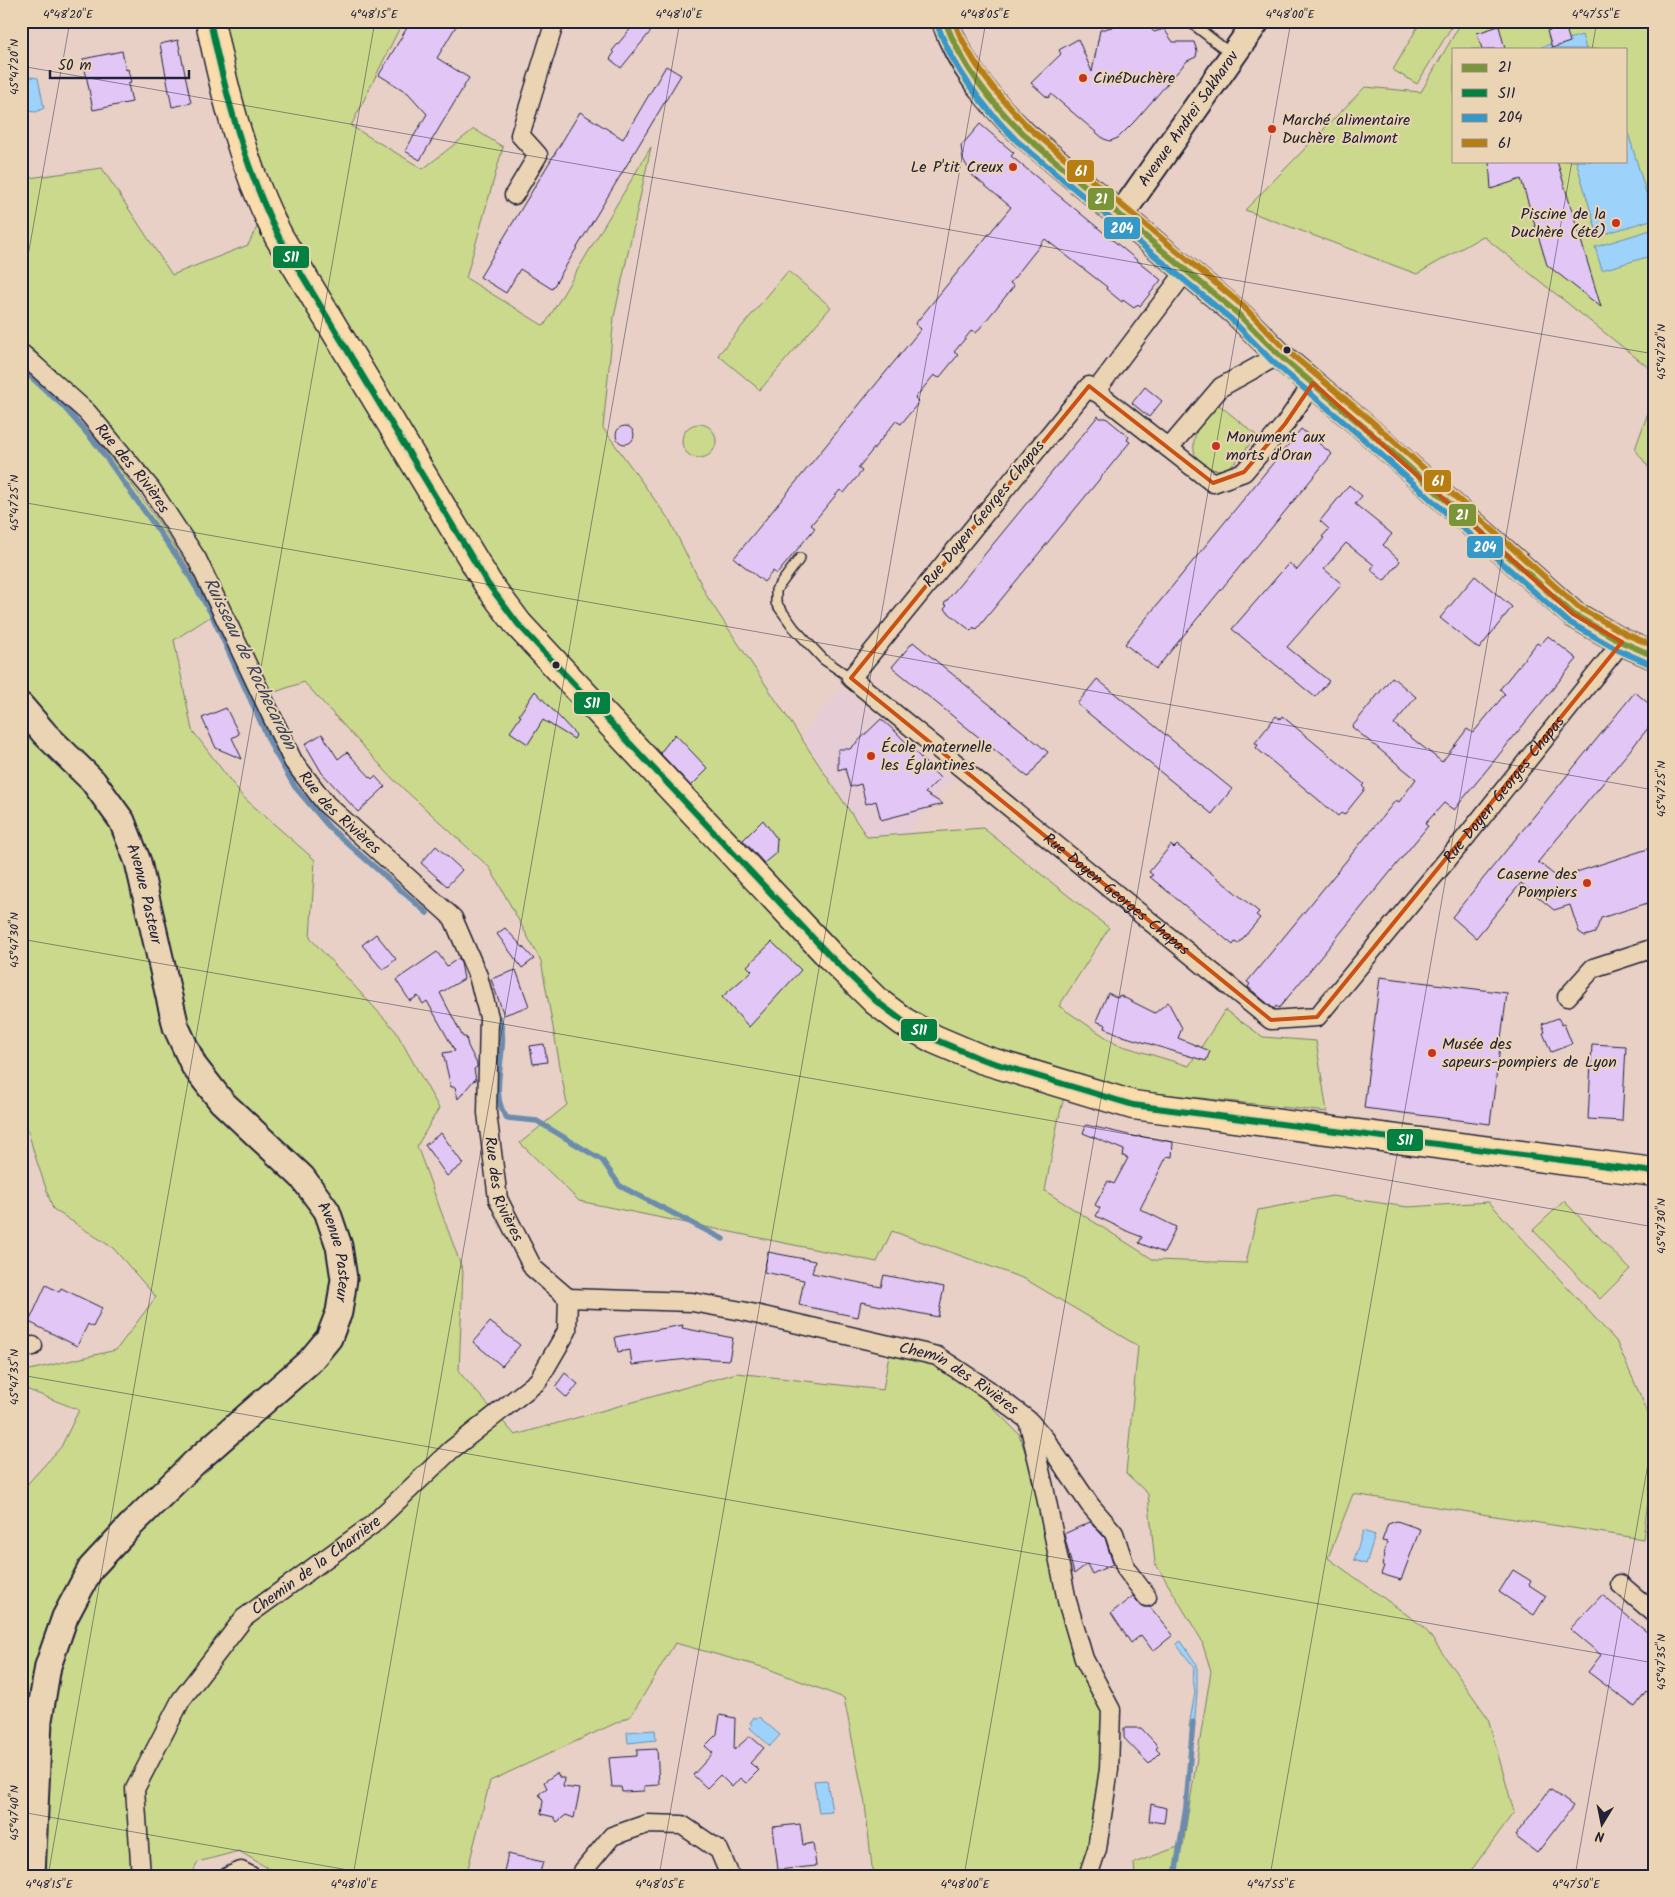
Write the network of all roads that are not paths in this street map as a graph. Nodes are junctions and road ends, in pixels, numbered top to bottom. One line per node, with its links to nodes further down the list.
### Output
1 (210, 21): 22 (main road)
2 (554, 21): 7 (street)
3 (945, 21): 8 (main road)
4 (1189, 21): 6 (lane)
5 (1257, 21): 6 (main road, Avenue Andreï Sakharov)
6 (1233, 56): 8 (main road, Avenue Andreï Sakharov)
7 (514, 195)
8 (1120, 216): 9 (main road)
9 (1186, 271): 11 (main road); 13 (street)
10 (21, 353): 23 (street, Rue des Rivières)
11 (1279, 355): 12 (main road); 14 (street)
12 (1313, 383): 14 (street); 16 (main road)
13 (1095, 392): 14 (street); 18 (street, Rue Doyen Georges Chapas)
14 (1169, 448)
15 (800, 558): 18 (lane)
16 (1622, 642): 17 (main road); 18 (street, Rue Doyen Georges Chapas)
17 (1654, 656)
18 (851, 678)
19 (21, 706): 28 (main road, Avenue Pasteur)
20 (1654, 948): 21 (street)
21 (1567, 997)
22 (1654, 1172)
23 (568, 1298): 24 (street, Chemin des Rivières); 29 (street, Chemin de la Charrière)
24 (1028, 1420): 26 (street); 34 (street, Chemin des Rivières)
25 (1620, 1584): 27 (street)
26 (1147, 1597)
27 (1654, 1613)
28 (32, 1876)
29 (141, 1876)
30 (229, 1876): 31 (street)
31 (251, 1876)
32 (583, 1876): 33 (street)
33 (730, 1876)
34 (1088, 1876)

